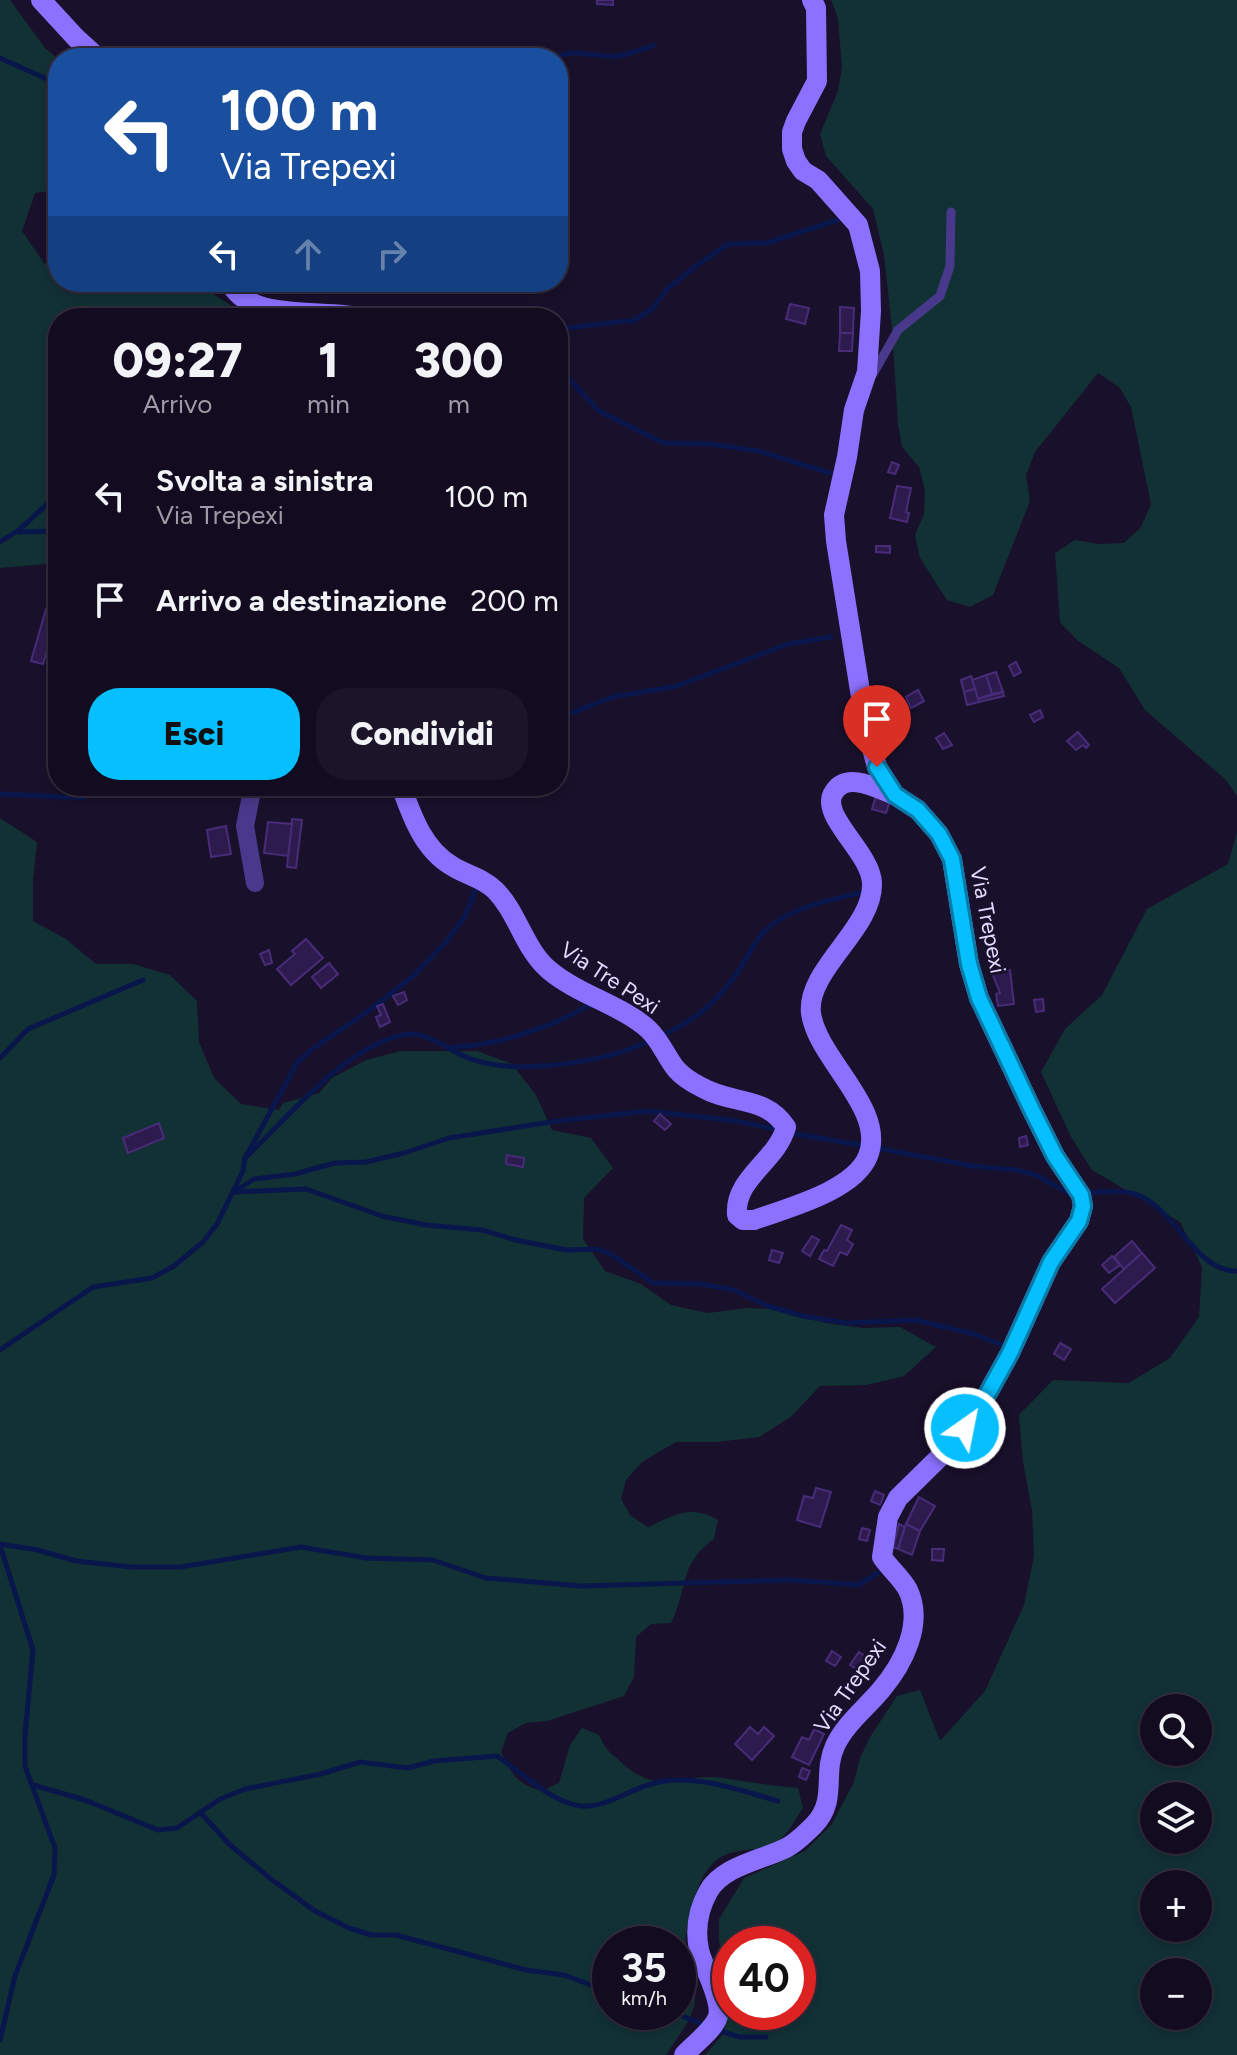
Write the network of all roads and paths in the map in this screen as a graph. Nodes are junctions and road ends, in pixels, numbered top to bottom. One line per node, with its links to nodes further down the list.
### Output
1 (41, 0): 3 (street)
2 (812, 0): 7 (street, Via Trepexi)
3 (87, 48)
4 (951, 212): 7 (lane)
5 (239, 292): 6 (street)
6 (262, 308)
7 (863, 385): 8 (street, Via Trepexi)
8 (895, 795): 10 (street, Via Tre Pexi); 12 (street, Via Trepexi)
9 (251, 796): 11 (street)
10 (405, 796)
11 (255, 883)
12 (684, 2055)

